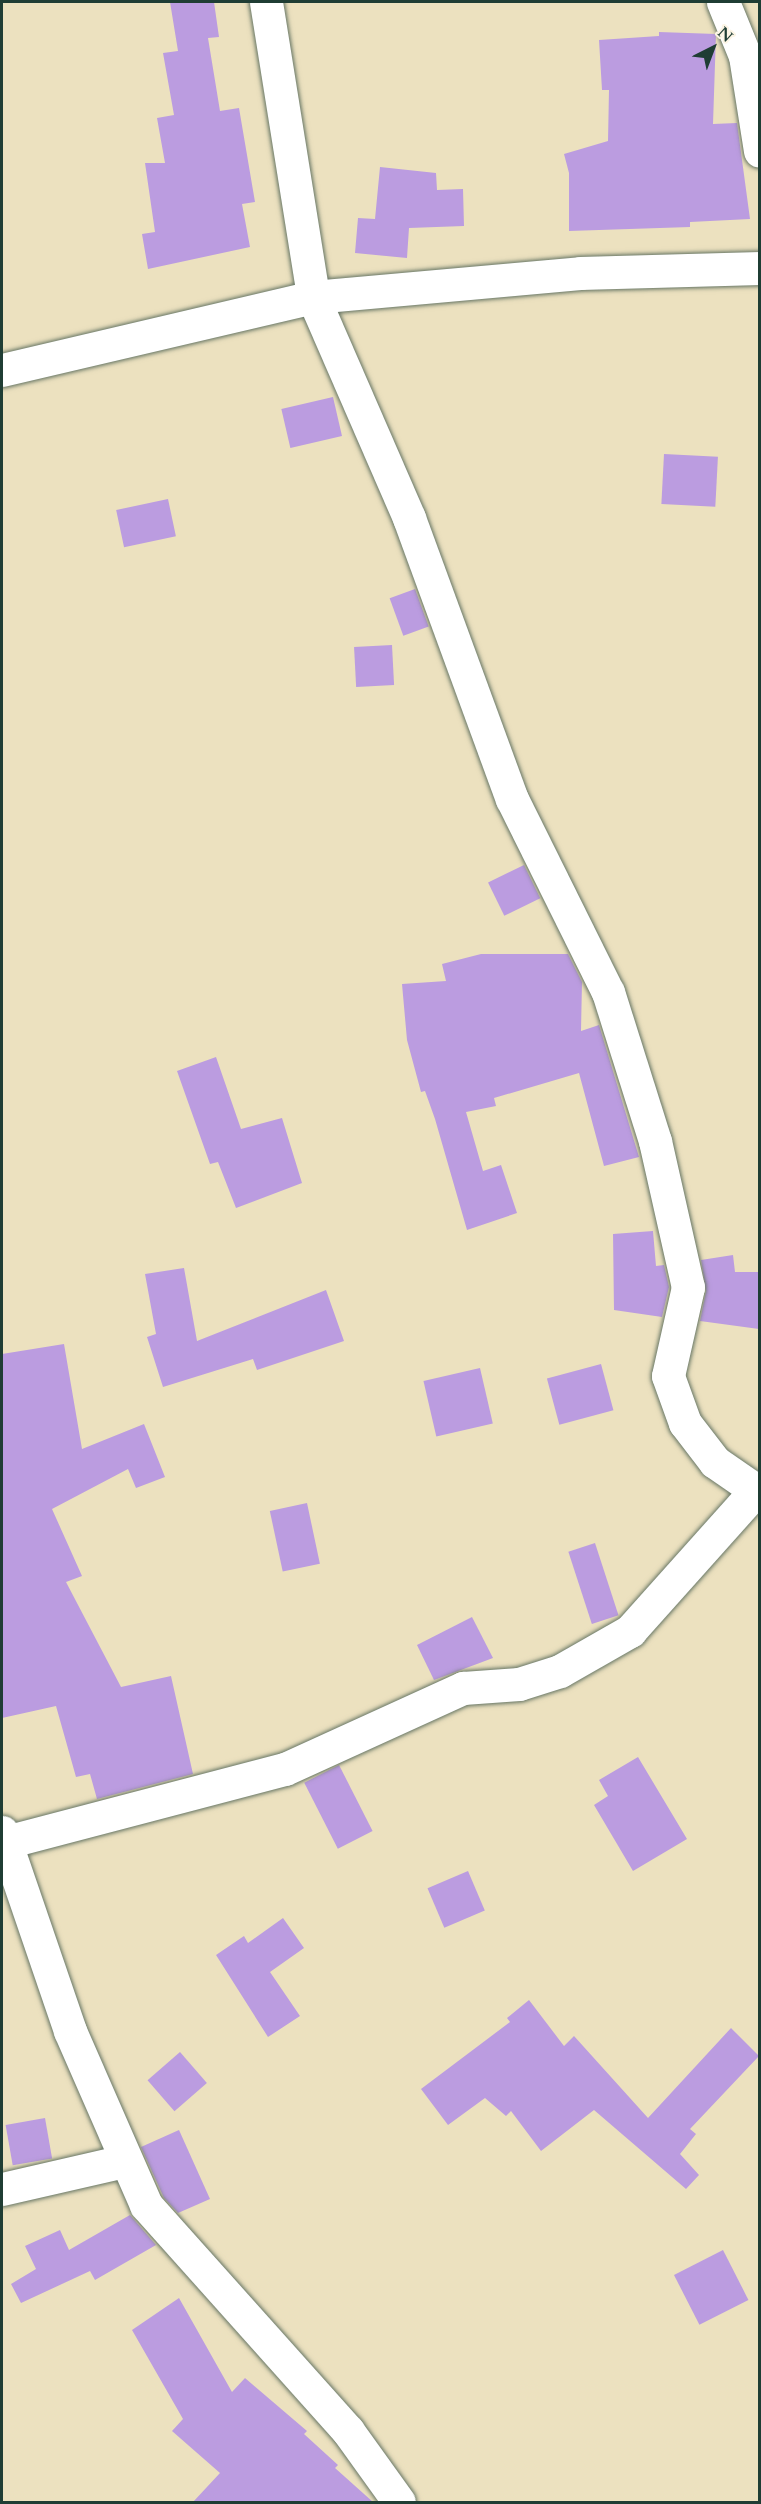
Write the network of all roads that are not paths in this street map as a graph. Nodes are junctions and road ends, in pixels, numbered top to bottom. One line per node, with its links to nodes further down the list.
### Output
1 (266, 2): 5 (street)
2 (723, 2): 3 (street)
3 (759, 151)
4 (759, 268): 5 (street)
5 (313, 297): 6 (street); 7 (street)
6 (2, 370)
7 (757, 1492): 8 (street)
8 (4, 1837): 9 (street)
9 (124, 2161): 10 (street); 11 (street)
10 (2, 2189)
11 (399, 2502)

